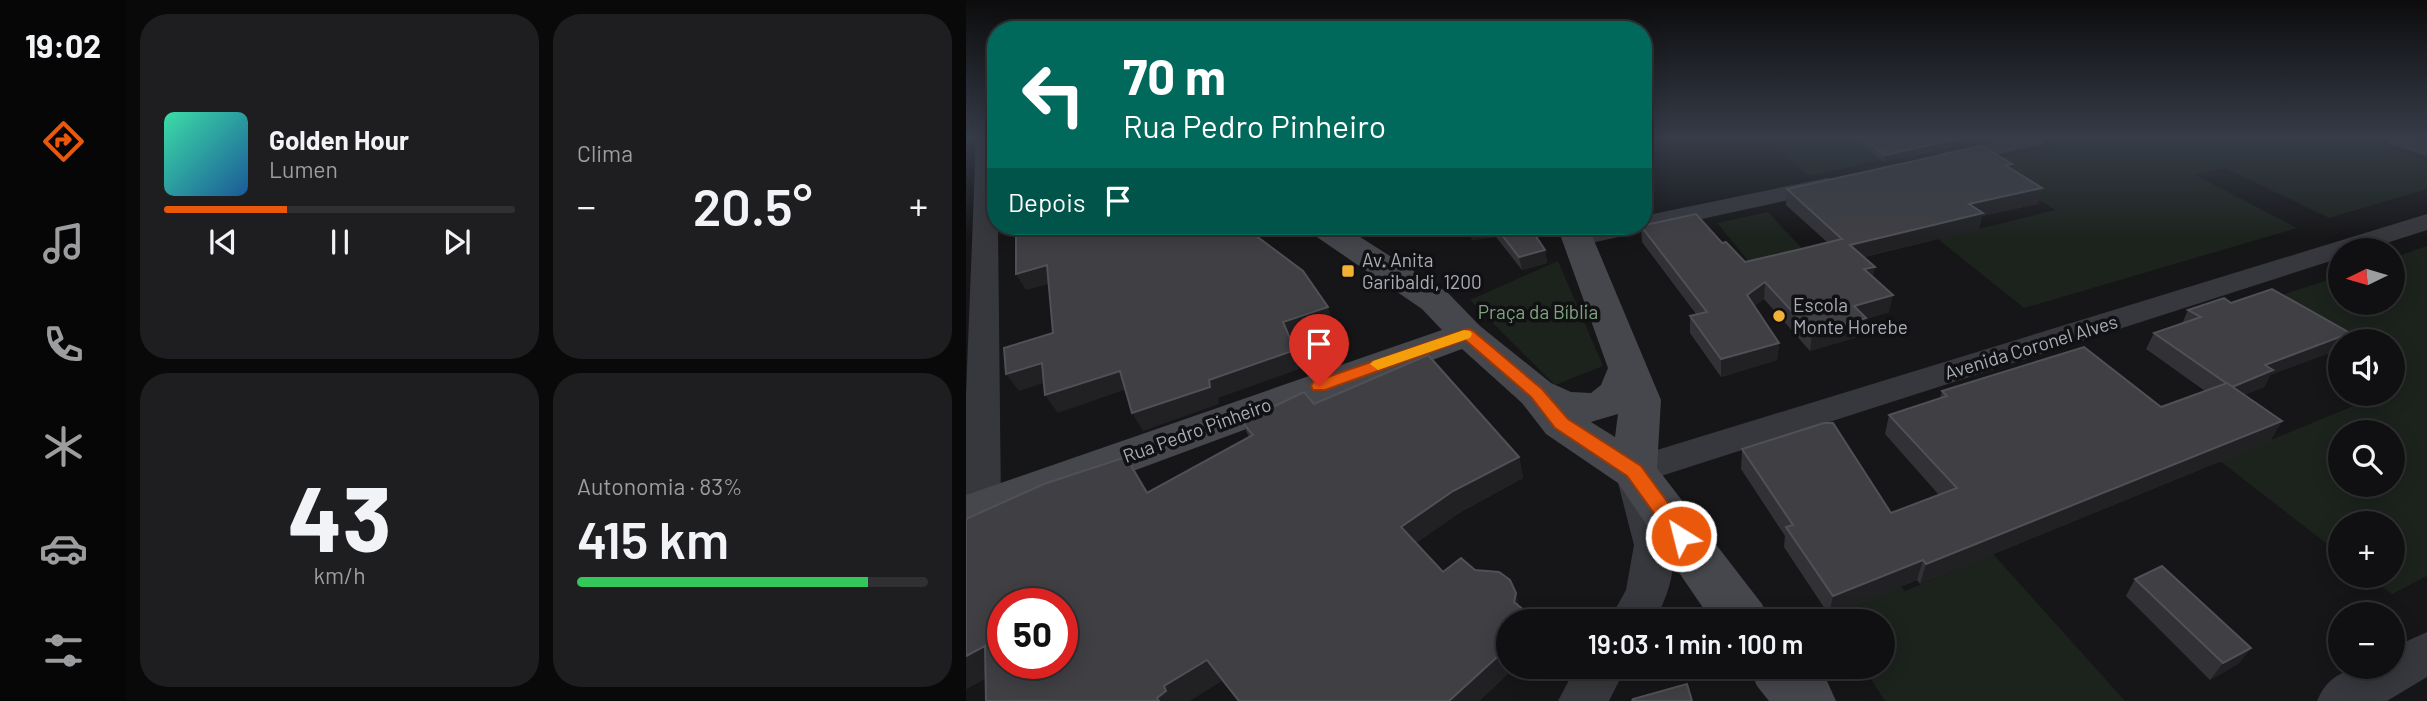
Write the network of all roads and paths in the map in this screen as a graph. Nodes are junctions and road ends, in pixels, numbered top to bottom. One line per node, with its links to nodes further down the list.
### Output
1 (986, 172): 11 (street)
2 (1854, 179): 3 (street)
3 (1652, 222)
4 (2427, 222): 10 (street, Avenida Coronel Alves)
5 (1336, 235): 7 (main road)
6 (1576, 235): 8 (main road)
7 (1467, 334): 9 (main road); 11 (main road, Rua Pedro Pinheiro)
8 (1628, 366): 9 (main road); 10 (main road)
9 (1536, 393): 10 (main road)
10 (1634, 471): 12 (street); 13 (main road)
11 (974, 511)
12 (1638, 609)
13 (1734, 609)
14 (2427, 653): 19 (street)
15 (1772, 679): 17 (main road)
16 (1787, 679): 18 (main road)
17 (1775, 701)
18 (1806, 701)
19 (2341, 701)

